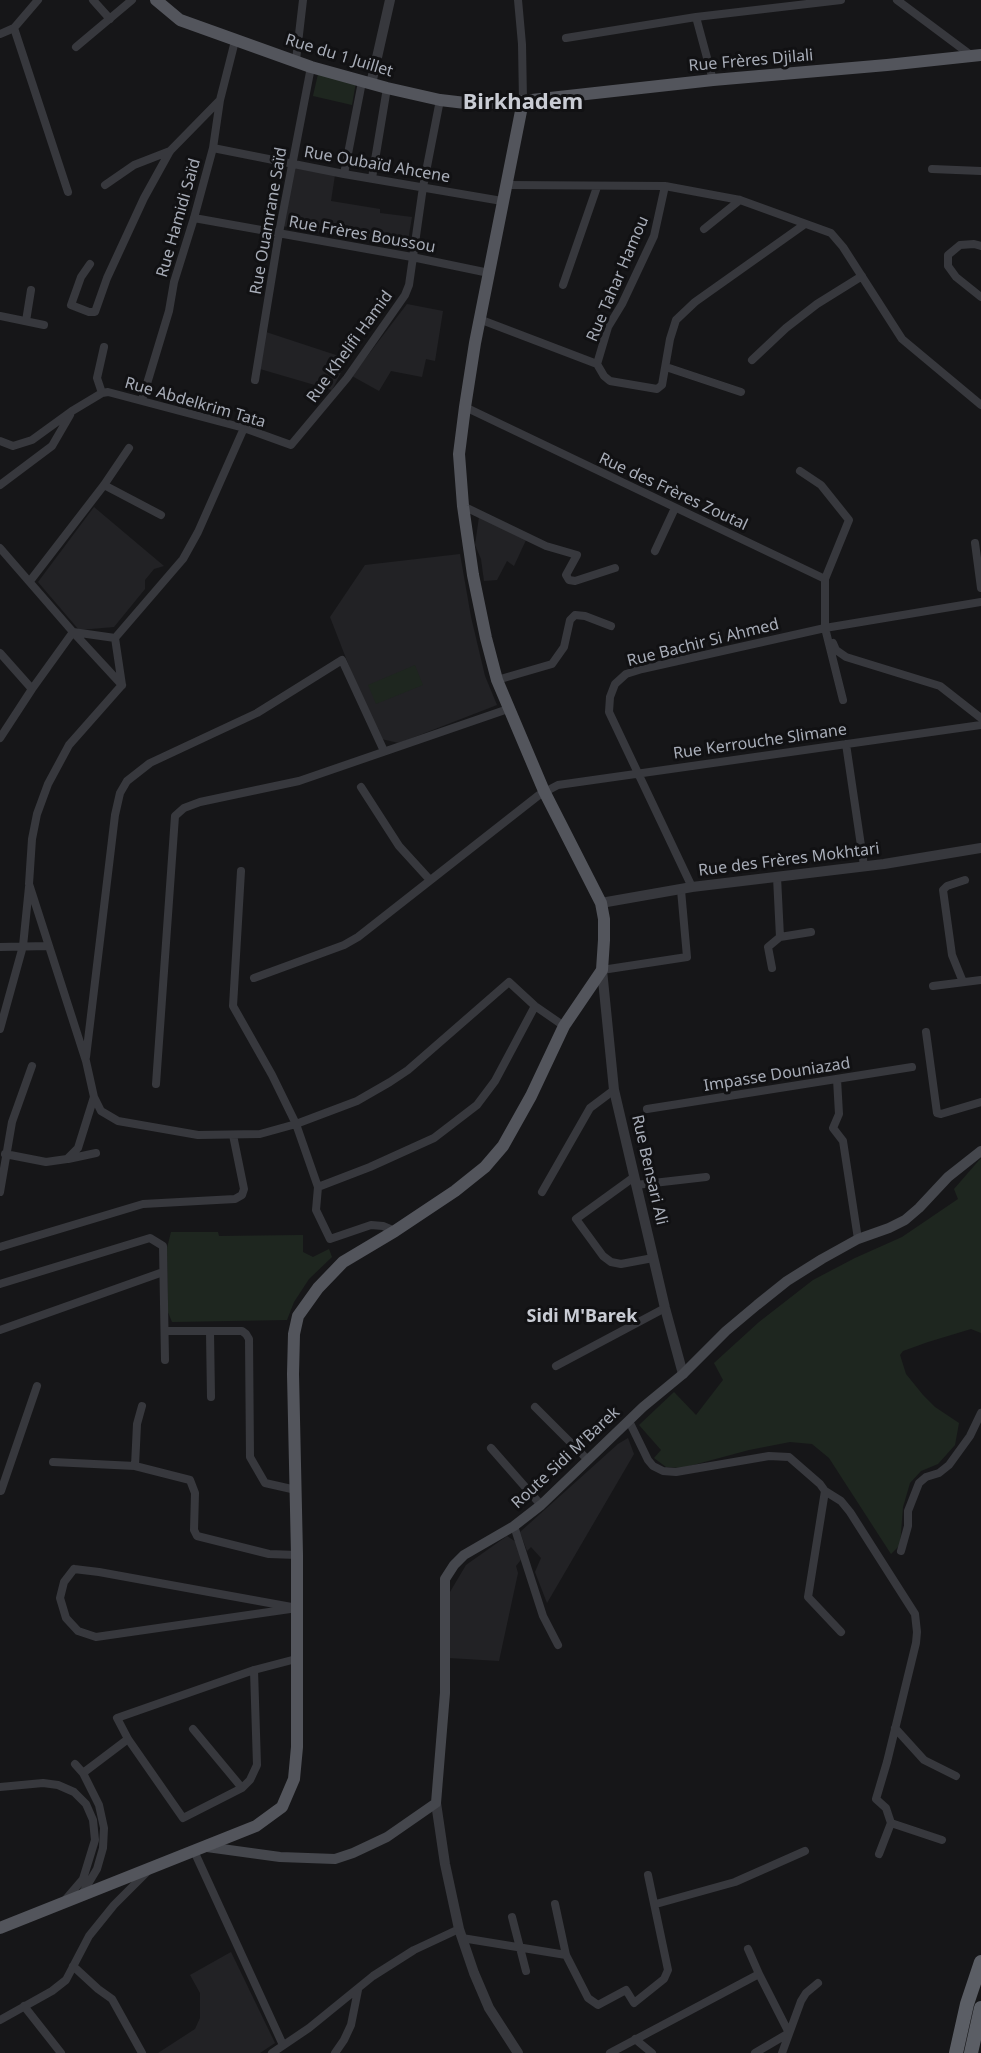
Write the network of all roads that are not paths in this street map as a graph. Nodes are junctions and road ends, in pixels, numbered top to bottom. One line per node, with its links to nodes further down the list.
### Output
1 (38, 0): 12 (street)
2 (93, 0): 11 (street)
3 (132, 0): 11 (street)
4 (156, 0): 15 (main road, Rue du 1 Juillet)
5 (303, 0): 18 (street)
6 (390, 0): 21 (street)
7 (518, 0): 25 (street)
8 (841, 0): 10 (street)
9 (897, 0): 17 (street)
10 (696, 17): 14 (street); 20 (street)
11 (110, 19): 16 (street)
12 (14, 28): 13 (street); 38 (street)
13 (0, 34)
14 (566, 38)
15 (235, 41): 18 (main road, Rue du 1 Juillet); 23 (street, Rue Hamidi Saïd)
16 (76, 47)
17 (977, 55): 20 (main road, Rue Frères Djilali)
18 (296, 60): 19 (main road, Rue du 1 Juillet)
19 (311, 67): 21 (main road, Rue du 1 Juillet); 28 (street, Rue Ouamrane Saïd)
20 (713, 80): 25 (main road, Rue Frères Djilali)
21 (367, 83): 22 (main road, Rue du 1 Juillet); 31 (street)
22 (387, 88): 24 (main road, Rue du 1 Juillet); 32 (street)
23 (220, 100): 26 (street, Rue Hamidi Saïd); 27 (street)
24 (440, 100): 25 (main road, Rue du 1 Juillet); 36 (street, Rue Khelifi Hamid)
25 (523, 101): 34 (main road)
26 (213, 148): 28 (street, Rue Oubaïd Ahcene); 41 (street, Rue Hamidi Saïd)
27 (170, 151): 33 (street); 47 (street)
28 (292, 164): 31 (street, Rue Oubaïd Ahcene); 44 (street, Rue Ouamrane Saïd)
29 (932, 169): 30 (street)
30 (981, 171)
31 (344, 174): 32 (street, Rue Oubaïd Ahcene)
32 (372, 178): 36 (street, Rue Oubaïd Ahcene)
33 (105, 185)
34 (506, 185): 37 (street); 40 (main road)
35 (665, 186): 37 (street); 39 (street); 59 (street, Rue Tahar Hamou)
36 (423, 187): 40 (street, Rue Oubaïd Ahcene); 46 (street, Rue Khelifi Hamid)
37 (597, 187): 50 (street)
38 (68, 192)
39 (740, 200): 42 (street); 43 (street)
40 (502, 201): 48 (main road)
41 (194, 218): 44 (street, Rue Frères Boussou); 64 (street, Rue Hamidi Saïd)
42 (805, 224): 49 (street); 60 (street)
43 (704, 230)
44 (279, 233): 46 (street, Rue Frères Boussou); 61 (street, Rue Ouamrane Saïd)
45 (981, 246): 52 (street)
46 (412, 257): 48 (street, Rue Frères Boussou); 70 (street, Rue Khelifi Hamid)
47 (90, 264)
48 (489, 273): 54 (main road)
49 (862, 276): 58 (street); 65 (street)
50 (563, 285)
51 (31, 290): 55 (street)
52 (981, 297)
53 (0, 316): 55 (street)
54 (479, 318): 59 (street, Rue Tahar Hamou); 66 (main road)
55 (26, 321): 56 (street)
56 (44, 325)
57 (104, 347): 63 (street)
58 (752, 360)
59 (597, 364): 60 (street)
60 (666, 367): 62 (street)
61 (255, 380)
62 (741, 392)
63 (102, 393): 64 (street, Rue Abdelkrim Tata); 67 (street, Rue Abdelkrim Tata)
64 (142, 400): 68 (street, Rue Abdelkrim Tata)
65 (981, 405)
66 (465, 407): 75 (main road); 76 (street, Rue des Frères Zoutal)
67 (72, 411): 69 (street, Rue Abdelkrim Tata); 73 (street)
68 (244, 428): 70 (street, Rue Abdelkrim Tata); 90 (street)
69 (0, 441)
70 (291, 445)
71 (129, 448): 74 (street)
72 (800, 471): 83 (street)
73 (0, 485)
74 (104, 485): 77 (street); 84 (street)
75 (463, 506): 82 (street); 92 (main road)
76 (675, 508): 80 (street); 83 (street, Rue des Frères Zoutal)
77 (161, 515)
78 (975, 543): 85 (street)
79 (0, 548): 81 (street)
80 (655, 551)
81 (3, 558): 84 (street)
82 (615, 568)
83 (825, 579): 88 (street)
84 (30, 581): 89 (street)
85 (981, 588)
86 (981, 602): 88 (street, Rue Bachir Si Ahmed)
87 (611, 626): 92 (street)
88 (825, 628): 95 (street); 97 (street); 102 (street, Rue Bachir Si Ahmed)
89 (73, 633): 90 (street); 93 (street); 94 (street)
90 (115, 638): 93 (street)
91 (0, 653): 94 (street)
92 (497, 680): 96 (main road)
93 (122, 685): 111 (street)
94 (32, 688): 99 (street)
95 (843, 700)
96 (508, 709): 101 (street); 104 (main road)
97 (981, 718)
98 (981, 725): 100 (street, Rue Kerrouche Slimane)
99 (0, 738)
100 (846, 744): 102 (street, Rue Kerrouche Slimane); 106 (street)
101 (384, 751): 129 (street); 133 (street)
102 (639, 773): 104 (street, Rue Kerrouche Slimane); 112 (street, Rue Bachir Si Ahmed)
103 (361, 787): 109 (street)
104 (544, 791): 109 (street); 113 (main road)
105 (981, 848): 106 (street, Rue des Frères Mokhtari)
106 (864, 867): 108 (street, Rue des Frères Mokhtari)
107 (241, 872): 138 (street)
108 (777, 877): 112 (street, Rue des Frères Mokhtari); 115 (street)
109 (430, 880): 121 (street)
110 (965, 880): 123 (street)
111 (29, 884): 116 (street); 117 (street)
112 (686, 889): 113 (street, Rue des Frères Mokhtari); 120 (street, Rue Bachir Si Ahmed)
113 (601, 903): 120 (main road)
114 (811, 932): 115 (street)
115 (780, 937): 119 (street)
116 (22, 946): 117 (street); 118 (street); 127 (street)
117 (48, 946): 129 (street)
118 (0, 947)
119 (772, 968)
120 (602, 970): 126 (main road); 134 (street, Rue Bensari Ali)
121 (254, 978)
122 (981, 980): 123 (street)
123 (963, 982): 124 (street)
124 (933, 986)
125 (536, 1006): 126 (street); 138 (street); 146 (street)
126 (564, 1026): 149 (main road)
127 (0, 1029)
128 (926, 1032): 136 (street)
129 (86, 1061): 135 (street)
130 (32, 1066): 142 (street)
131 (912, 1067): 132 (street, Impasse Douniazad)
132 (837, 1079): 137 (street, Impasse Douniazad); 150 (street)
133 (156, 1084)
134 (614, 1090): 145 (street, Rue Bensari Ali); 148 (street)
135 (94, 1097): 139 (street); 143 (street)
136 (981, 1102)
137 (647, 1109)
138 (296, 1124): 139 (street); 146 (street)
139 (233, 1135): 151 (street)
140 (981, 1151): 150 (main road, Route Sidi M'Barek)
141 (96, 1153): 143 (street)
142 (5, 1154): 143 (street); 147 (street)
143 (67, 1160)
144 (706, 1177): 145 (street)
145 (635, 1181): 152 (street, Rue Bensari Ali); 152 (street)
146 (318, 1187): 149 (street)
147 (0, 1192)
148 (542, 1192)
149 (395, 1231): 173 (main road)
150 (858, 1239): 161 (main road, Route Sidi M'Barek)
151 (0, 1247)
152 (653, 1258): 155 (street, Rue Bensari Ali)
153 (163, 1272): 154 (street); 156 (street); 157 (street)
154 (0, 1284)
155 (665, 1308): 160 (street); 161 (street, Rue Bensari Ali)
156 (0, 1330)
157 (165, 1331): 158 (street); 159 (street)
158 (210, 1332): 163 (street); 173 (street)
159 (165, 1360)
160 (556, 1366)
161 (683, 1374): 167 (main road, Route Sidi M'Barek)
162 (37, 1386): 172 (street)
163 (211, 1397)
164 (142, 1406): 171 (street)
165 (535, 1407): 169 (street)
166 (981, 1413): 178 (street)
167 (629, 1421): 169 (main road, Route Sidi M'Barek); 175 (street)
168 (491, 1448): 176 (street)
169 (588, 1460): 176 (main road, Route Sidi M'Barek)
170 (53, 1462): 171 (street)
171 (135, 1466): 179 (street)
172 (3, 1474): 174 (street)
173 (296, 1490): 179 (main road)
174 (1, 1491)
175 (825, 1491): 181 (street); 185 (street)
176 (541, 1505): 177 (main road, Route Sidi M'Barek)
177 (514, 1526): 182 (street); 193 (main road, Route Sidi M'Barek)
178 (901, 1551)
179 (297, 1555): 180 (main road)
180 (297, 1608): 180 (street); 183 (main road)
181 (841, 1632)
182 (558, 1645)
183 (296, 1659): 184 (street); 196 (main road)
184 (254, 1670): 187 (street); 192 (street)
185 (894, 1728): 190 (street); 194 (street)
186 (193, 1729): 192 (street)
187 (128, 1739): 189 (street); 192 (street)
188 (75, 1764): 189 (street)
189 (83, 1773): 202 (street)
190 (956, 1776)
191 (0, 1787): 203 (street)
192 (242, 1788)
193 (436, 1803): 196 (main road); 208 (street, Route Sidi M'Barek)
194 (891, 1823): 195 (street); 199 (street)
195 (942, 1840)
196 (207, 1847): 197 (main road)
197 (194, 1851): 200 (main road); 223 (street)
198 (805, 1851): 205 (street)
199 (879, 1854)
200 (152, 1868): 202 (main road); 213 (street)
201 (648, 1875): 205 (street)
202 (81, 1895): 203 (main road)
203 (63, 1902): 207 (main road)
204 (555, 1904): 211 (street)
205 (656, 1904): 211 (street)
206 (512, 1917): 209 (street)
207 (0, 1928)
208 (461, 1933): 209 (street); 217 (street); 228 (street, Route Sidi M'Barek)
209 (520, 1947): 211 (street); 214 (street)
210 (748, 1949): 215 (street)
211 (566, 1955)
212 (981, 1962): 233 (highway)
213 (73, 1966): 218 (street); 225 (street)
214 (526, 1971)
215 (759, 1974): 221 (street); 222 (street)
216 (818, 1983): 221 (street)
217 (358, 1990): 223 (street); 227 (street)
218 (24, 2006): 220 (street); 224 (street)
219 (981, 2008): 234 (highway)
220 (0, 2020)
221 (789, 2034): 231 (street); 232 (street)
222 (634, 2039): 229 (street); 230 (street)
223 (283, 2045): 226 (street)
224 (61, 2053)
225 (142, 2053)
226 (272, 2053)
227 (335, 2053)
228 (518, 2053)
229 (610, 2053)
230 (652, 2053)
231 (755, 2053)
232 (782, 2053)
233 (956, 2053)
234 (971, 2053)

